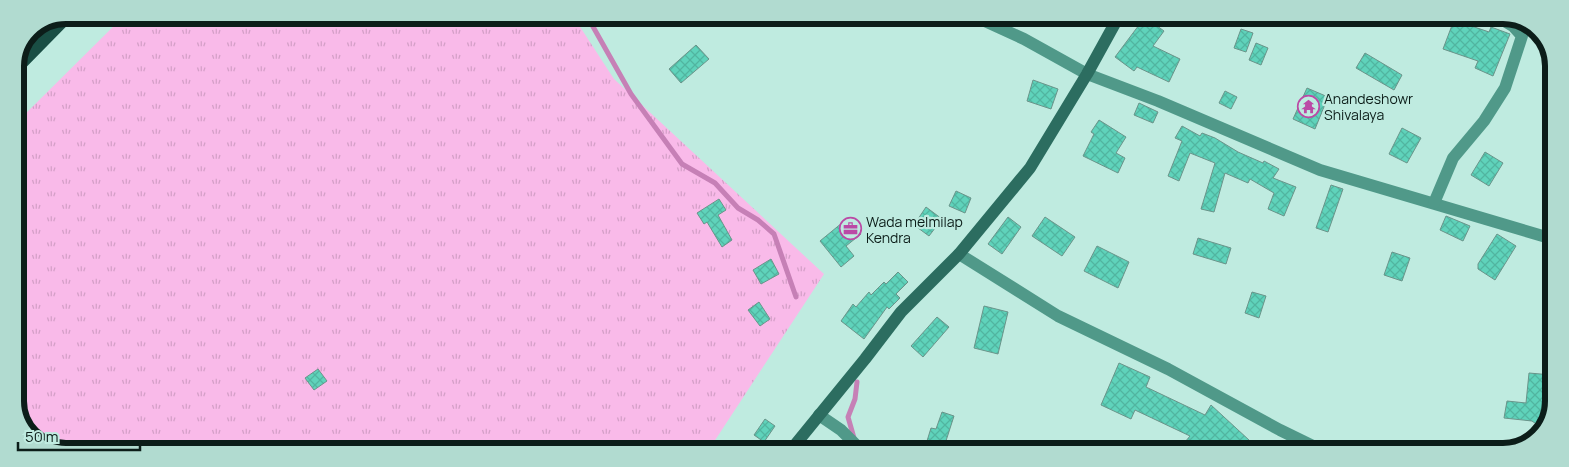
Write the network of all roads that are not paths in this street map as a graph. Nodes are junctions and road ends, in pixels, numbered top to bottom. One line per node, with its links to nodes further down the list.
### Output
1 (991, 24): 6 (street)
2 (1115, 24): 6 (main road)
3 (59, 25): 5 (main road)
4 (1511, 25): 7 (street)
5 (25, 60)
6 (1087, 74): 7 (street); 9 (main road)
7 (1434, 203): 8 (street)
8 (1545, 237)
9 (960, 254): 10 (main road); 13 (street)
10 (819, 415): 11 (main road); 12 (street)
11 (796, 443)
12 (854, 443)
13 (1307, 443)

